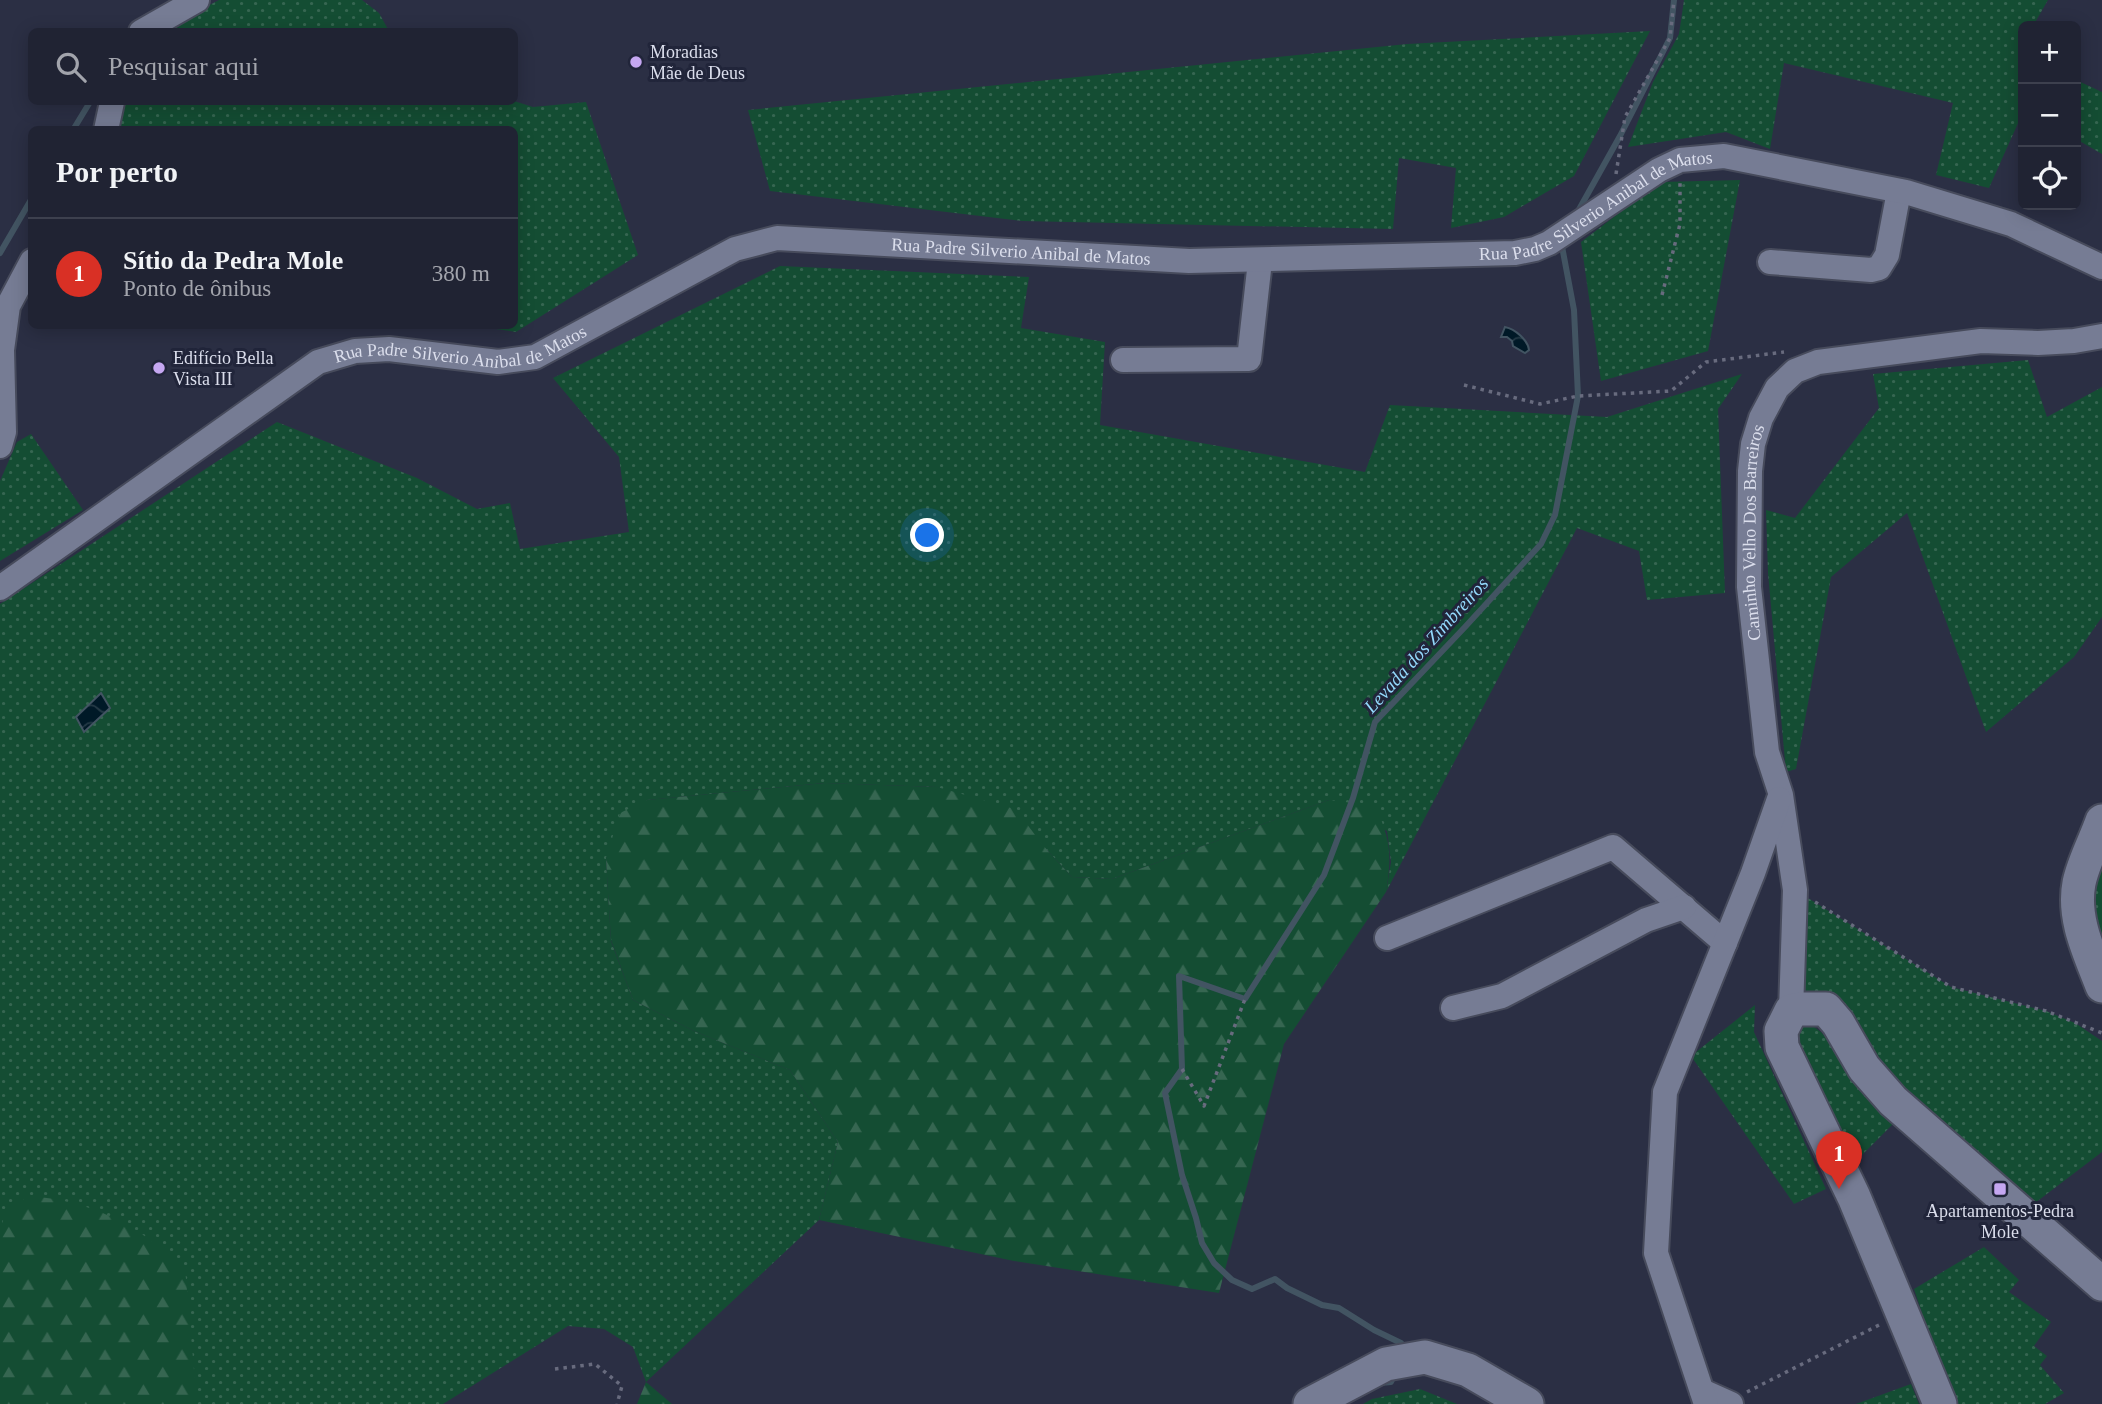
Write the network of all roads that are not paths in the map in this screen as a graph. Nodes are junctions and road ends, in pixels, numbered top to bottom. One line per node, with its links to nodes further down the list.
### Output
1 (197, 0): 2 (street)
2 (148, 28)
3 (111, 105): 4 (street)
4 (107, 126)
5 (1899, 191): 6 (street, Rua Padre Silverio Anibal de Matos); 7 (street); 9 (street, Rua Padre Silverio Anibal de Matos)
6 (1260, 261): 11 (street); 13 (street, Rua Padre Silverio Anibal de Matos)
7 (1770, 262)
8 (28, 268): 12 (street)
9 (2102, 268)
10 (2102, 336): 14 (street, Caminho Velho Dos Barreiros)
11 (1123, 360)
12 (0, 446)
13 (0, 588)
14 (1781, 795): 18 (street); 21 (street, Caminho Velho Dos Barreiros)
15 (2102, 821): 19 (main road)
16 (1684, 907): 17 (street); 18 (street); 20 (street)
17 (1387, 938)
18 (1725, 943): 23 (street)
19 (2102, 986)
20 (1453, 1009)
21 (1791, 1012): 22 (main road); 26 (main road)
22 (2102, 1284)
23 (1716, 1400)
24 (1310, 1404): 25 (main road)
25 (1527, 1404)
26 (1940, 1404)

